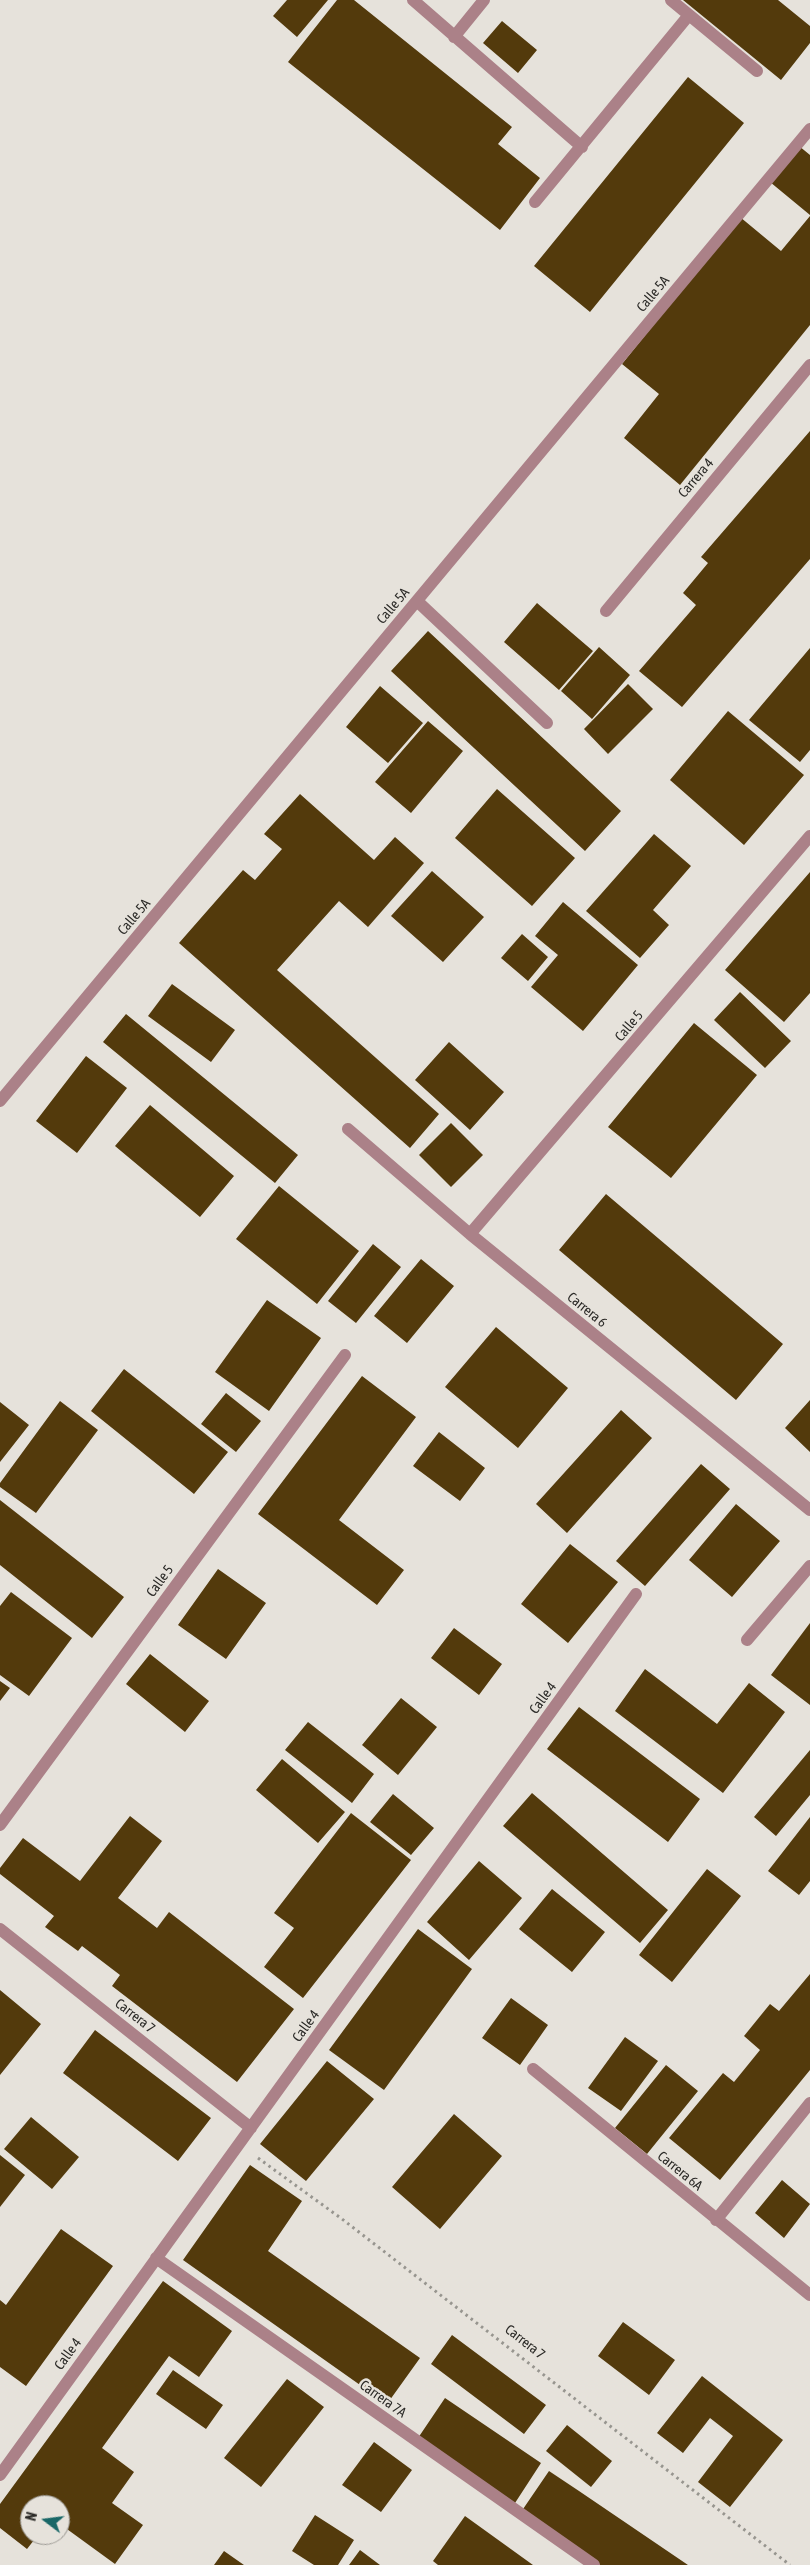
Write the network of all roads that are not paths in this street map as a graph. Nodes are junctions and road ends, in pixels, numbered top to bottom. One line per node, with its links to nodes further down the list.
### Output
1 (413, 0): 5 (street)
2 (484, 0): 5 (street)
3 (671, 0): 4 (street)
4 (690, 15): 6 (street); 8 (street)
5 (454, 37): 8 (street)
6 (757, 71)
7 (810, 129): 11 (street, Calle 5A)
8 (582, 147): 9 (street)
9 (535, 202)
10 (810, 365): 12 (street, Carrera 4)
11 (417, 601): 13 (street); 15 (street, Calle 5A)
12 (606, 611)
13 (547, 723)
14 (810, 836): 17 (street, Calle 5)
15 (0, 1101)
16 (348, 1129): 17 (street, Carrera 6)
17 (470, 1234): 19 (street, Carrera 6)
18 (345, 1355): 23 (street, Calle 5)
19 (810, 1510)
20 (810, 1566): 22 (street)
21 (636, 1594): 27 (street, Calle 4)
22 (747, 1640)
23 (0, 1825)
24 (0, 1929): 27 (street, Carrera 7)
25 (532, 2069): 28 (street, Carrera 6A)
26 (810, 2102): 28 (street)
27 (251, 2128): 29 (street, Calle 4)
28 (716, 2220): 30 (street, Carrera 6A)
29 (156, 2258): 31 (street, Calle 4); 32 (street, Carrera 7A)
30 (810, 2295)
31 (0, 2476)
32 (594, 2565)

